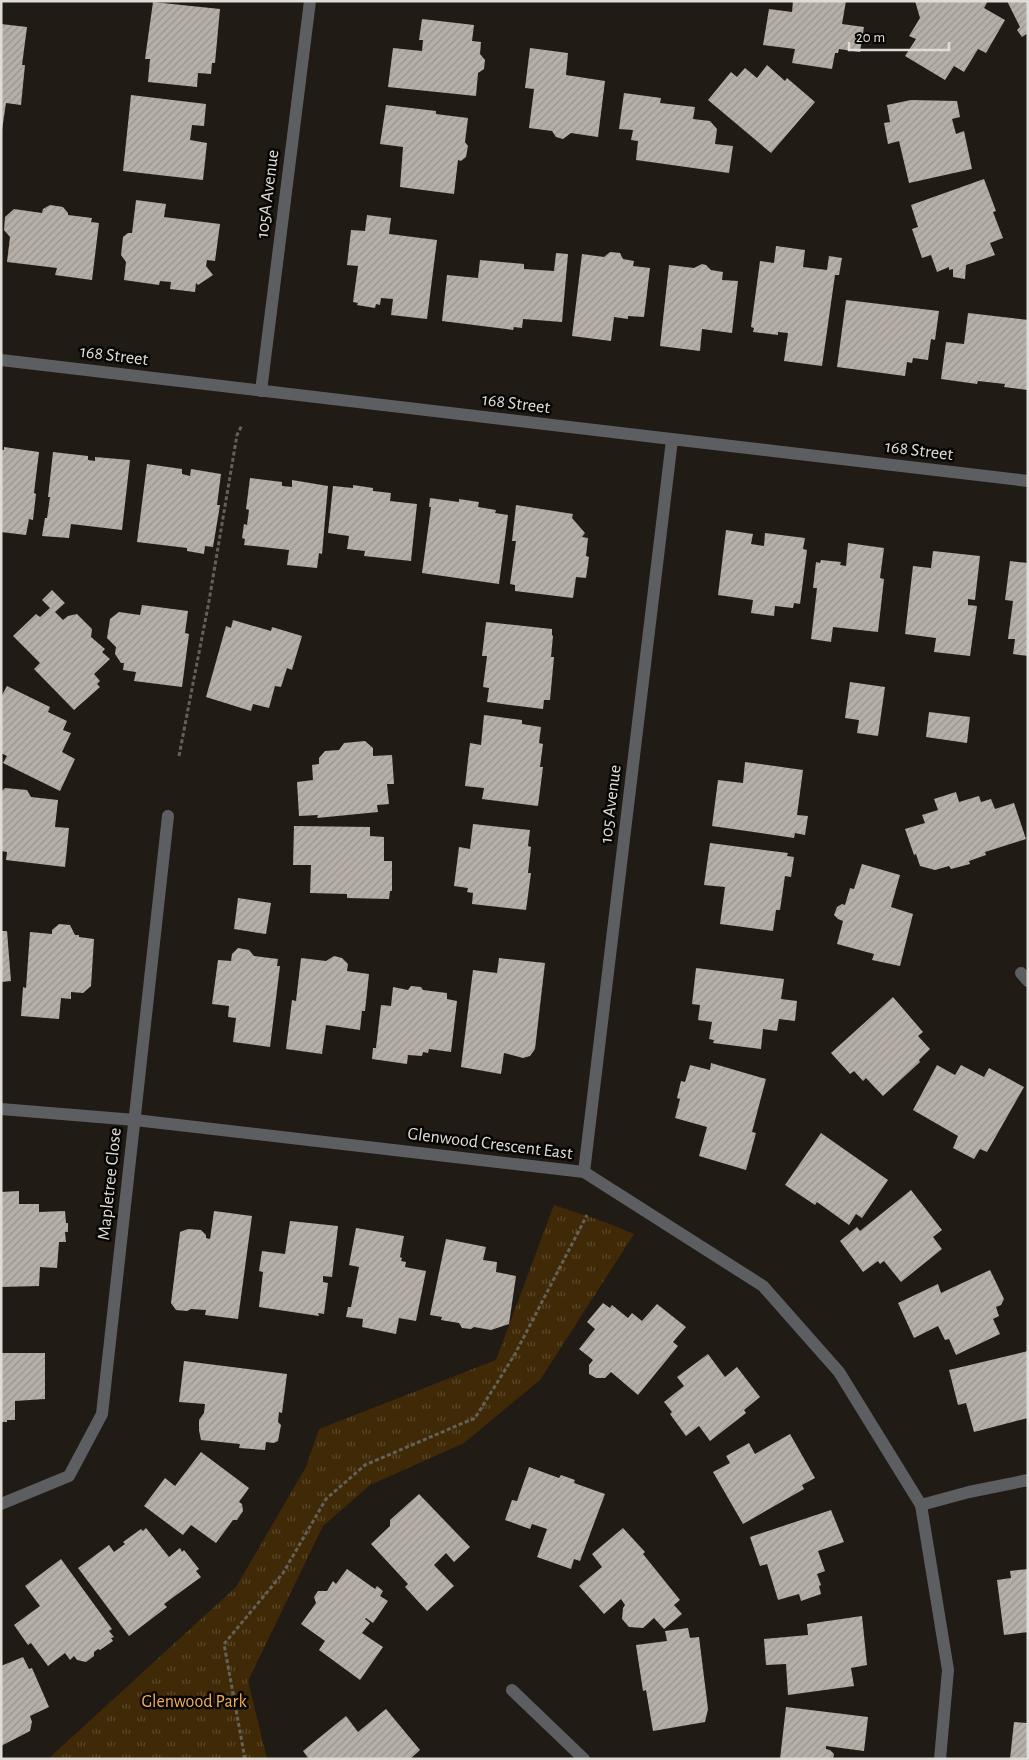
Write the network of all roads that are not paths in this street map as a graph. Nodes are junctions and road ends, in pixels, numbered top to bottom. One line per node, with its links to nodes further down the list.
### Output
1 (310, 1): 3 (street, 105A Avenue)
2 (1, 360): 3 (street, 168 Street)
3 (261, 391): 4 (street, 168 Street)
4 (672, 440): 5 (street, 168 Street); 9 (street, 105 Avenue)
5 (1028, 481)
6 (168, 816): 8 (street, Mapletree Close)
7 (1, 1109): 8 (street, Glenwood Crescent East)
8 (135, 1120): 9 (street, Glenwood Crescent East); 11 (street, Mapletree Close)
9 (584, 1172): 12 (street, Glenwood Crescent East)
10 (1028, 1480): 12 (street)
11 (1, 1504)
12 (921, 1505): 15 (street)
13 (512, 1690): 14 (street)
14 (584, 1759)
15 (940, 1759)

